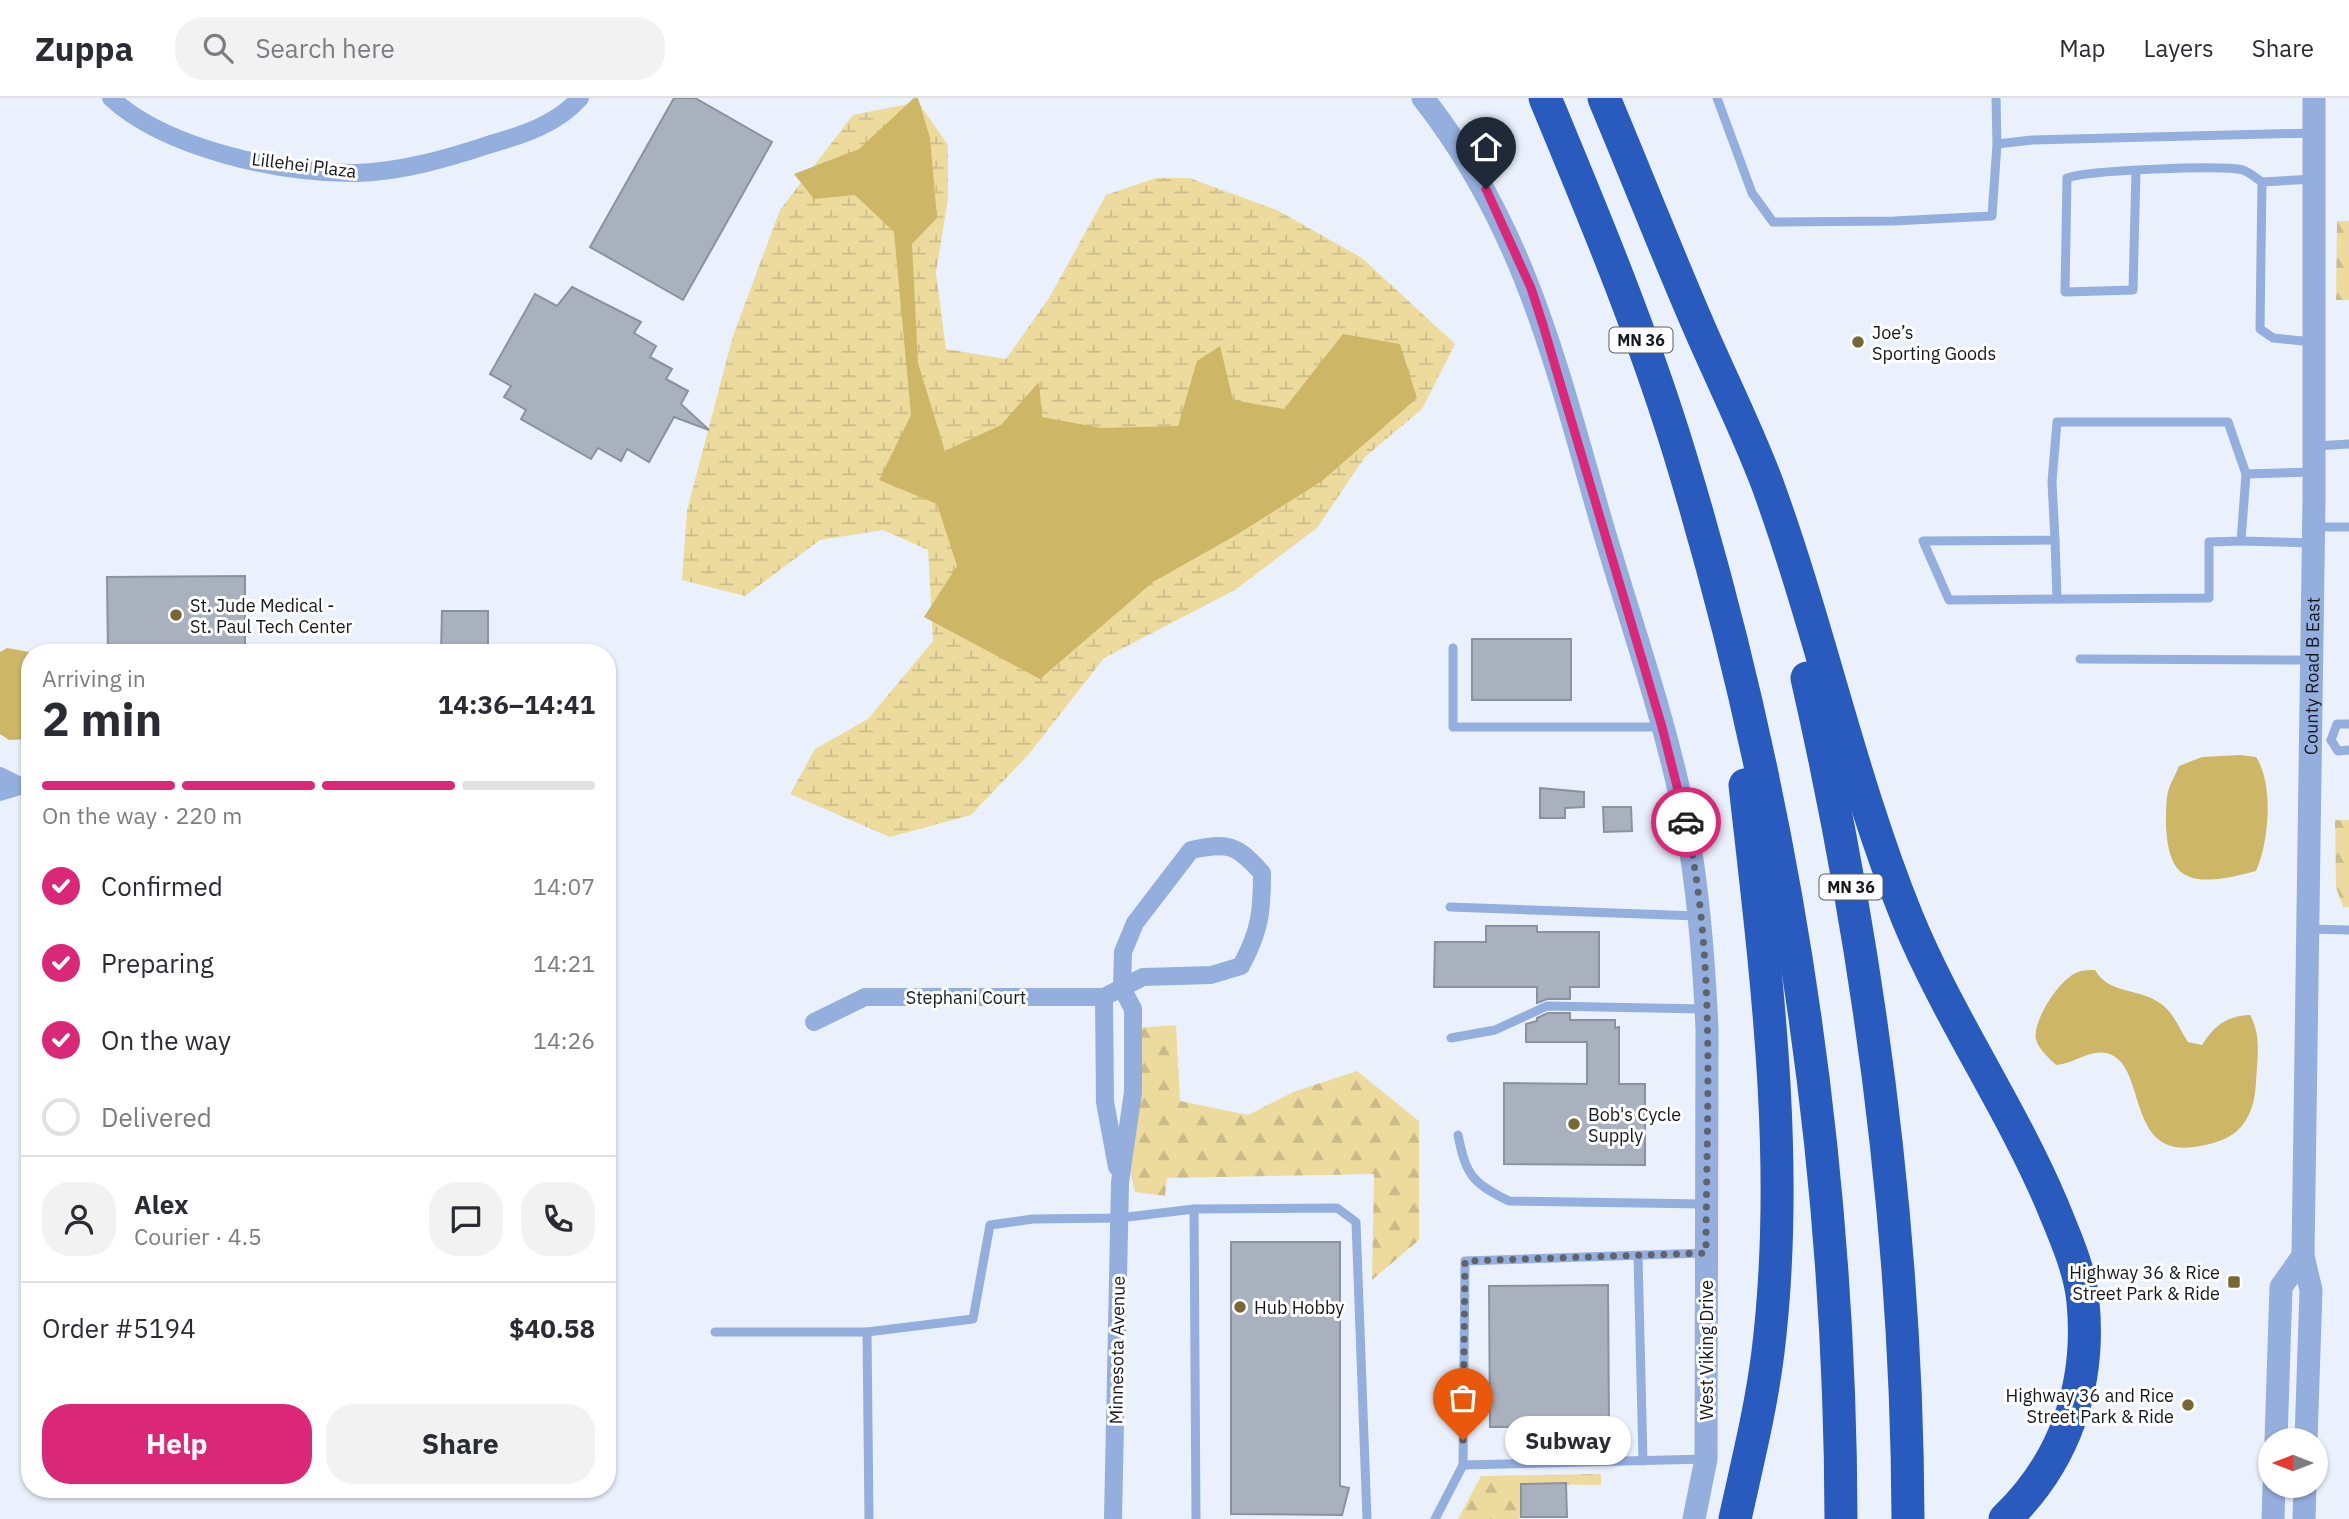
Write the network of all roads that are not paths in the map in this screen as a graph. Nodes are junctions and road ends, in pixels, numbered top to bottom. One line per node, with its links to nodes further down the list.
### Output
1 (111, 98): 2 (street, Lillehei Plaza)
2 (580, 98)
3 (1423, 98): 30 (street, West Viking Drive)
4 (1545, 98): 24 (highway, MN 36)
5 (1604, 98): 14 (highway, MN 36)
6 (1717, 98): 10 (lane)
7 (1996, 98): 10 (lane)
8 (2314, 98): 9 (street, County Road B East)
9 (2314, 133): 10 (lane); 12 (street, County Road B East)
10 (1997, 144)
11 (2136, 171): 11 (lane); 13 (lane)
12 (2314, 179): 13 (lane); 15 (street, County Road B East)
13 (2262, 182): 15 (lane)
14 (1677, 276): 71 (highway, MN 36); 72 (highway)
15 (2314, 342): 17 (street, County Road B East)
16 (2349, 444): 17 (lane)
17 (2314, 446): 18 (street, County Road B East)
18 (2314, 472): 19 (lane); 21 (street, County Road B East)
19 (2246, 474): 22 (lane); 23 (lane)
20 (2349, 527): 21 (lane)
21 (2313, 535): 23 (lane); 28 (street, County Road B East)
22 (2054, 540): 25 (lane); 25 (lane)
23 (2241, 541): 25 (lane)
24 (1717, 589): 69 (highway); 70 (highway, MN 36)
25 (2057, 599)
26 (1453, 648): 30 (lane)
27 (2080, 659): 28 (lane)
28 (2312, 660): 31 (street, County Road B East)
29 (2349, 724): 31 (lane)
30 (1662, 727): 38 (street, West Viking Drive)
31 (2321, 740): 32 (lane); 39 (street, County Road B East)
32 (2349, 750)
33 (0, 776): 34 (street)
34 (21, 784)
35 (21, 787): 36 (street)
36 (0, 792)
37 (1450, 907): 38 (lane)
38 (1700, 916): 43 (street, West Viking Drive)
39 (2308, 929): 40 (lane); 53 (street, County Road B East)
40 (2349, 930)
41 (1122, 988): 41 (street, Stephani Court); 42 (street, Stephani Court); 47 (street, Minnesota Avenue)
42 (1104, 997): 44 (street, Stephani Court); 47 (street, Minnesota Avenue)
43 (1706, 1009): 45 (lane); 48 (street, West Viking Drive)
44 (814, 1022)
45 (1451, 1038)
46 (1458, 1135): 48 (lane)
47 (1120, 1182): 50 (street, Minnesota Avenue)
48 (1706, 1205): 51 (street, West Viking Drive)
49 (1194, 1209): 50 (lane); 65 (lane); 66 (lane)
50 (1119, 1218): 55 (lane); 64 (street, Minnesota Avenue)
51 (1706, 1253): 52 (lane); 58 (street, West Viking Drive)
52 (1638, 1256): 59 (lane); 60 (lane)
53 (2303, 1256): 56 (street); 57 (street, County Road B East)
54 (715, 1332): 55 (lane)
55 (867, 1332): 63 (lane)
56 (2276, 1428)
57 (2306, 1428)
58 (1706, 1459): 59 (lane); 68 (street, West Viking Drive)
59 (1643, 1461): 60 (lane)
60 (1463, 1465): 67 (lane)
61 (2274, 1498): 73 (street)
62 (2305, 1498): 74 (street)
63 (869, 1519)
64 (1114, 1519)
65 (1196, 1519)
66 (1367, 1519)
67 (1435, 1519)
68 (1694, 1519)
69 (1735, 1519)
70 (1841, 1519)
71 (1908, 1519)
72 (2005, 1519)
73 (2273, 1519)
74 (2304, 1519)

